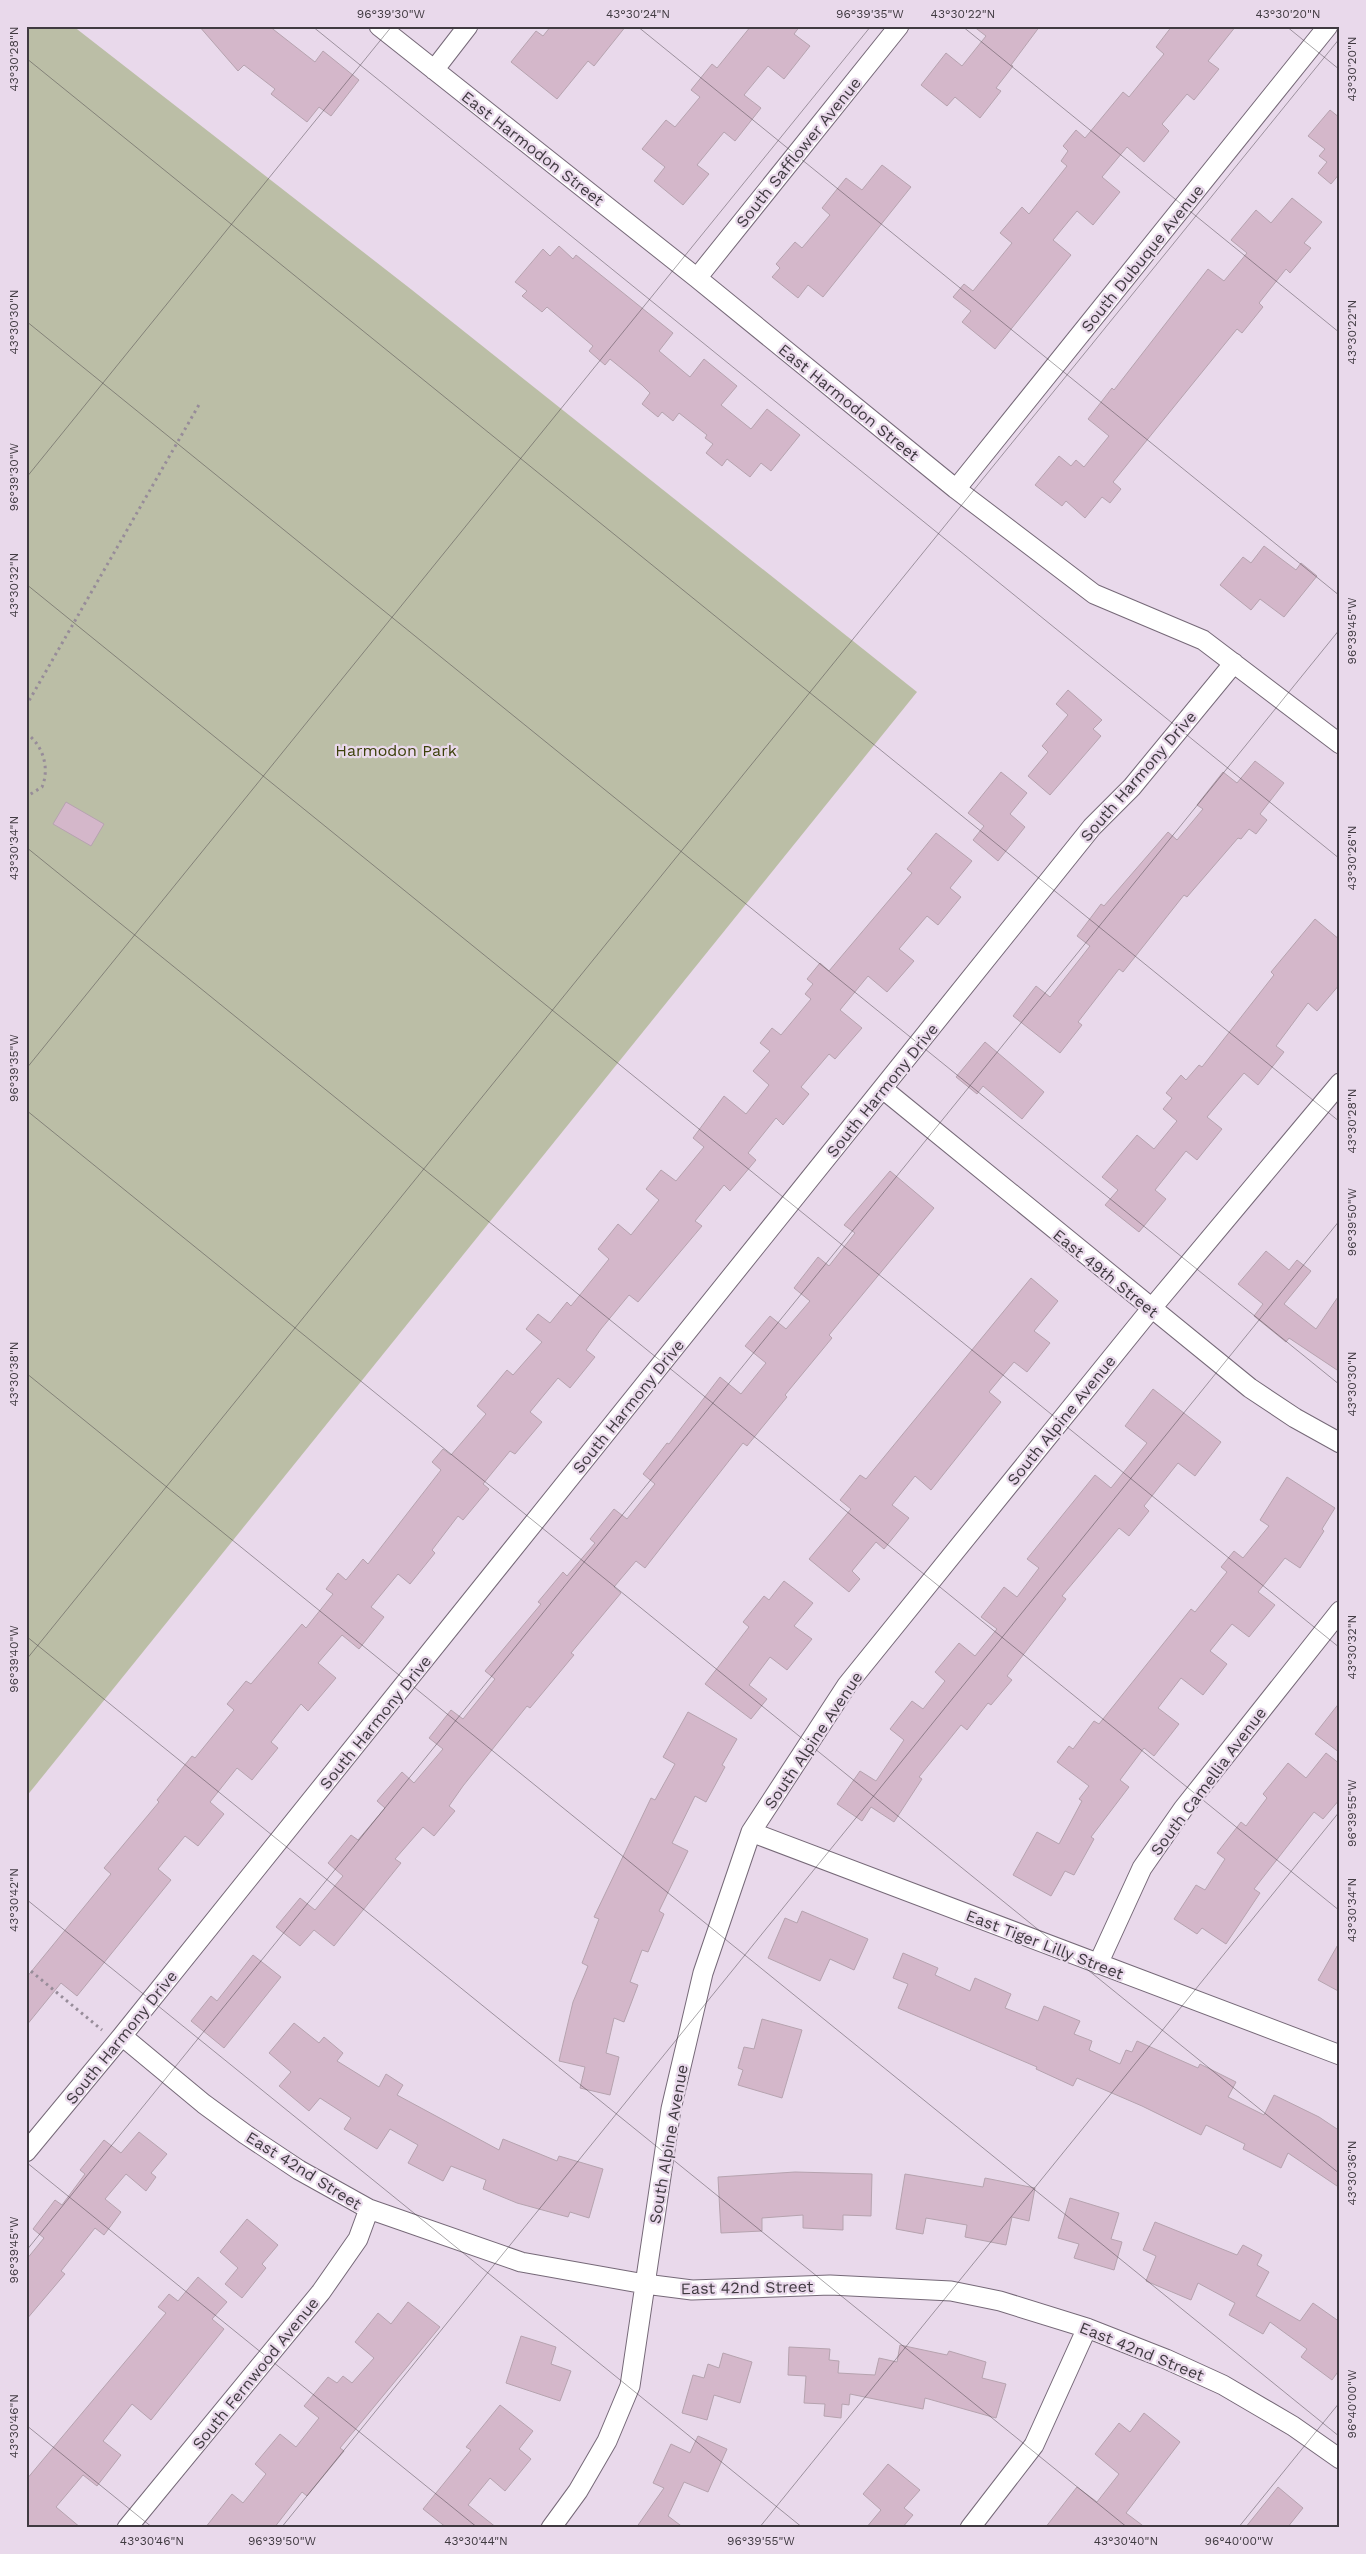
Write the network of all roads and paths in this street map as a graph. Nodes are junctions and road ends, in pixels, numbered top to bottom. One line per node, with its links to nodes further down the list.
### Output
1 (379, 26): 5 (street, East Harmodon Street)
2 (468, 26): 5 (street)
3 (899, 26): 6 (street, South Safflower Avenue)
4 (1328, 26): 8 (street, South Dubuque Avenue)
5 (434, 70): 6 (street, East Harmodon Street)
6 (697, 278): 8 (street, East Harmodon Street)
7 (200, 403): 10 (path)
8 (956, 489): 9 (street, East Harmodon Street)
9 (1234, 663): 12 (street, East Harmodon Street); 15 (street, South Harmony Drive)
10 (26, 706)
11 (26, 733): 13 (path)
12 (1340, 744)
13 (26, 797)
14 (1340, 1083): 16 (street, South Alpine Avenue)
15 (883, 1089): 16 (street, East 49th Street); 22 (street, South Harmony Drive)
16 (1150, 1309): 17 (street, East 49th Street); 19 (street, South Alpine Avenue)
17 (1340, 1443)
18 (1340, 1611): 20 (street, South Camellia Avenue)
19 (751, 1832): 20 (street, East Tiger Lilly Street); 26 (street, South Alpine Avenue)
20 (1098, 1964): 23 (street, East Tiger Lilly Street)
21 (26, 1967): 22 (path)
22 (122, 2036): 24 (street, South Harmony Drive); 25 (street, East 42nd Street)
23 (1340, 2056)
24 (26, 2152)
25 (369, 2209): 26 (street, East 42nd Street); 29 (street, South Fernwood Avenue)
26 (645, 2284): 27 (street, East 42nd Street); 30 (street, South Alpine Avenue)
27 (1086, 2328): 28 (street, East 42nd Street); 31 (street)
28 (1340, 2459)
29 (128, 2528)
30 (551, 2528)
31 (970, 2528)

